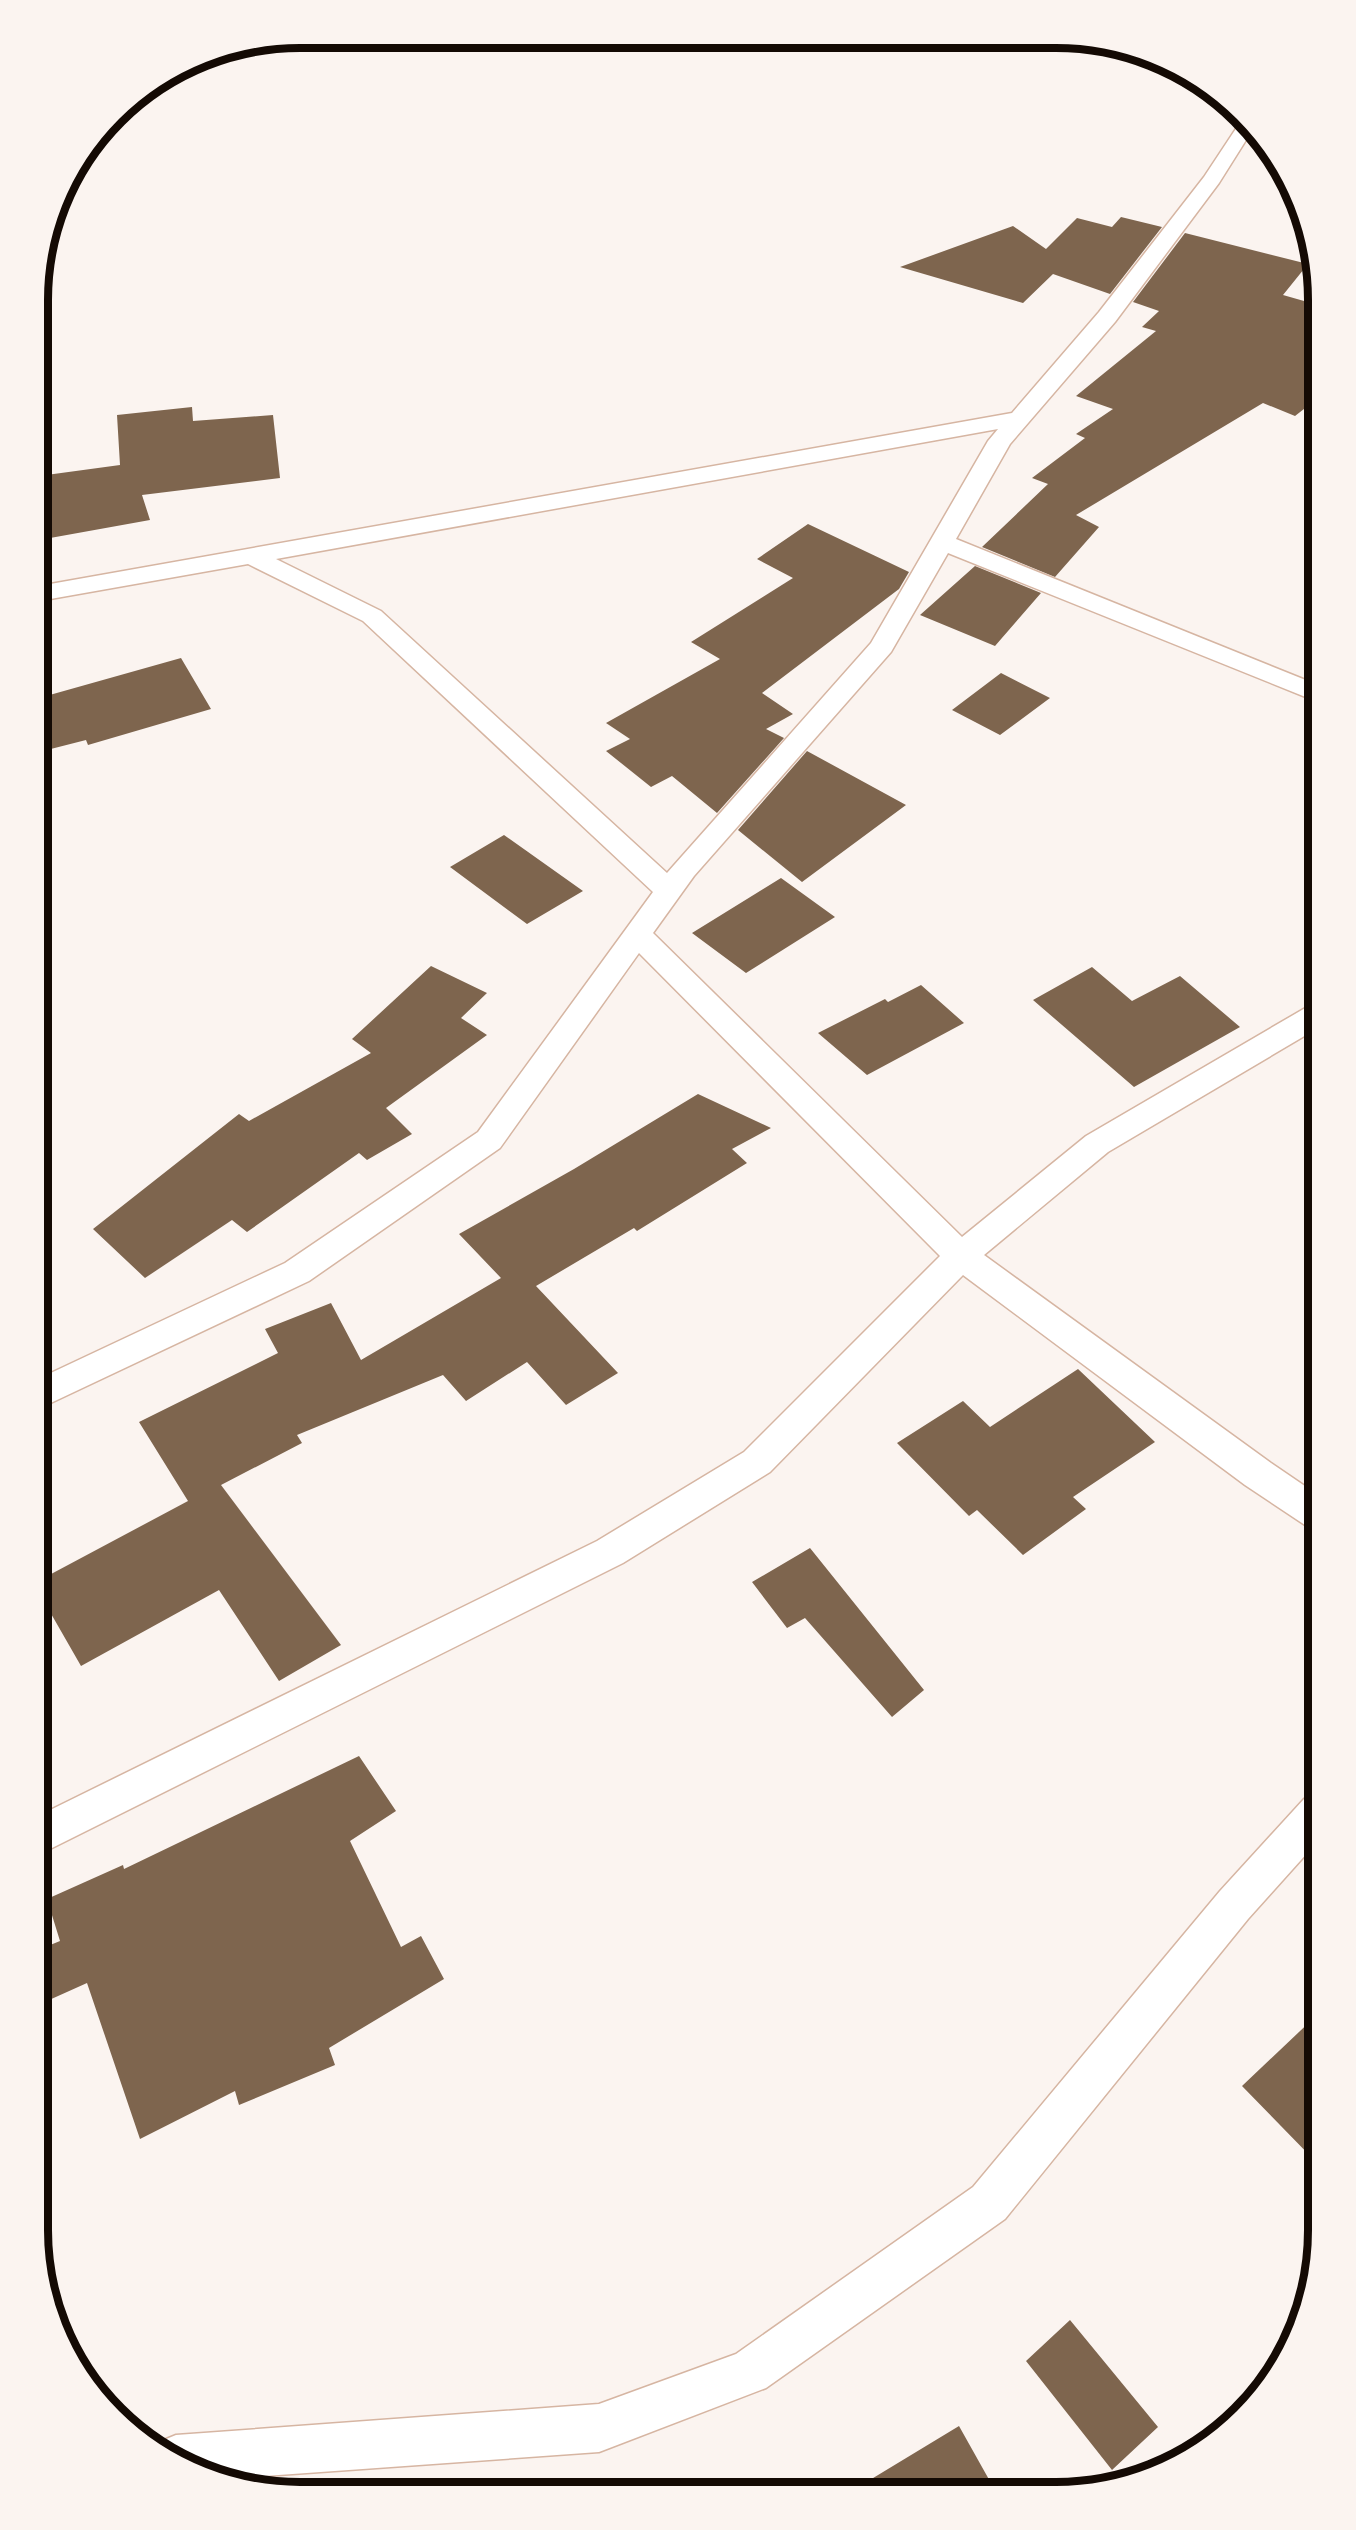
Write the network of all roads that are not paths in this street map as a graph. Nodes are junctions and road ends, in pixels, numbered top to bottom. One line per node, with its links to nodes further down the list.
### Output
1 (1242, 131): 2 (street)
2 (1020, 417): 3 (street); 4 (street)
3 (942, 542): 6 (street); 7 (street)
4 (252, 556): 5 (street); 7 (street)
5 (48, 592)
6 (1308, 690)
7 (668, 890): 8 (street)
8 (637, 934): 10 (street); 11 (street)
9 (1308, 1020): 10 (street)
10 (961, 1256): 12 (street); 14 (street)
11 (48, 1390)
12 (1308, 1507)
13 (1308, 1823): 15 (street)
14 (48, 1831)
15 (193, 2458)

